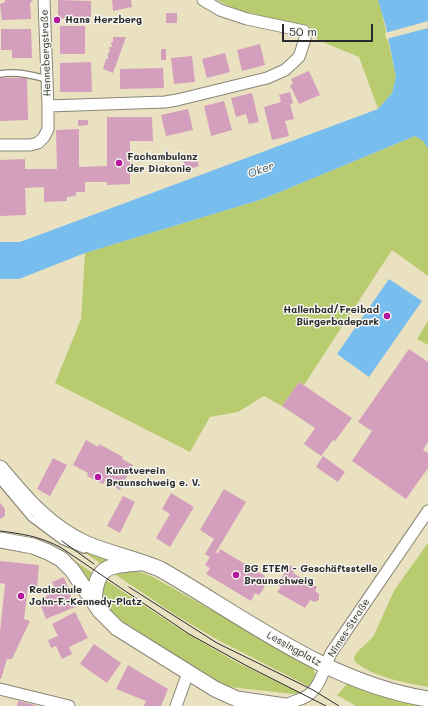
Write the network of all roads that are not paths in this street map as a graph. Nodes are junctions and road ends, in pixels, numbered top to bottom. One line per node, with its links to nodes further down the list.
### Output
1 (44, 0): 4 (street, Hennebergstraße)
2 (203, 0): 5 (street)
3 (0, 74): 4 (lane)
4 (47, 79): 5 (street, Hennebergstraße)
5 (48, 106): 6 (street, Hennebergstraße)
6 (0, 145)
7 (0, 468): 11 (main road, Lessingplatz)
8 (0, 481): 11 (lane)
9 (428, 511): 14 (street, Nîmes-Straße)
10 (0, 540): 13 (main road, Lessingplatz)
11 (116, 554): 12 (main road, Lessingplatz)
12 (144, 562): 13 (main road); 14 (main road, Lessingplatz)
13 (94, 602): 15 (main road, Lessingplatz)
14 (325, 666): 17 (main road); 20 (street, Lessingplatz)
15 (188, 673): 19 (street); 20 (main road, Lessingplatz)
16 (0, 690): 18 (street)
17 (428, 699)
18 (69, 706)
19 (176, 706)
20 (284, 706)

